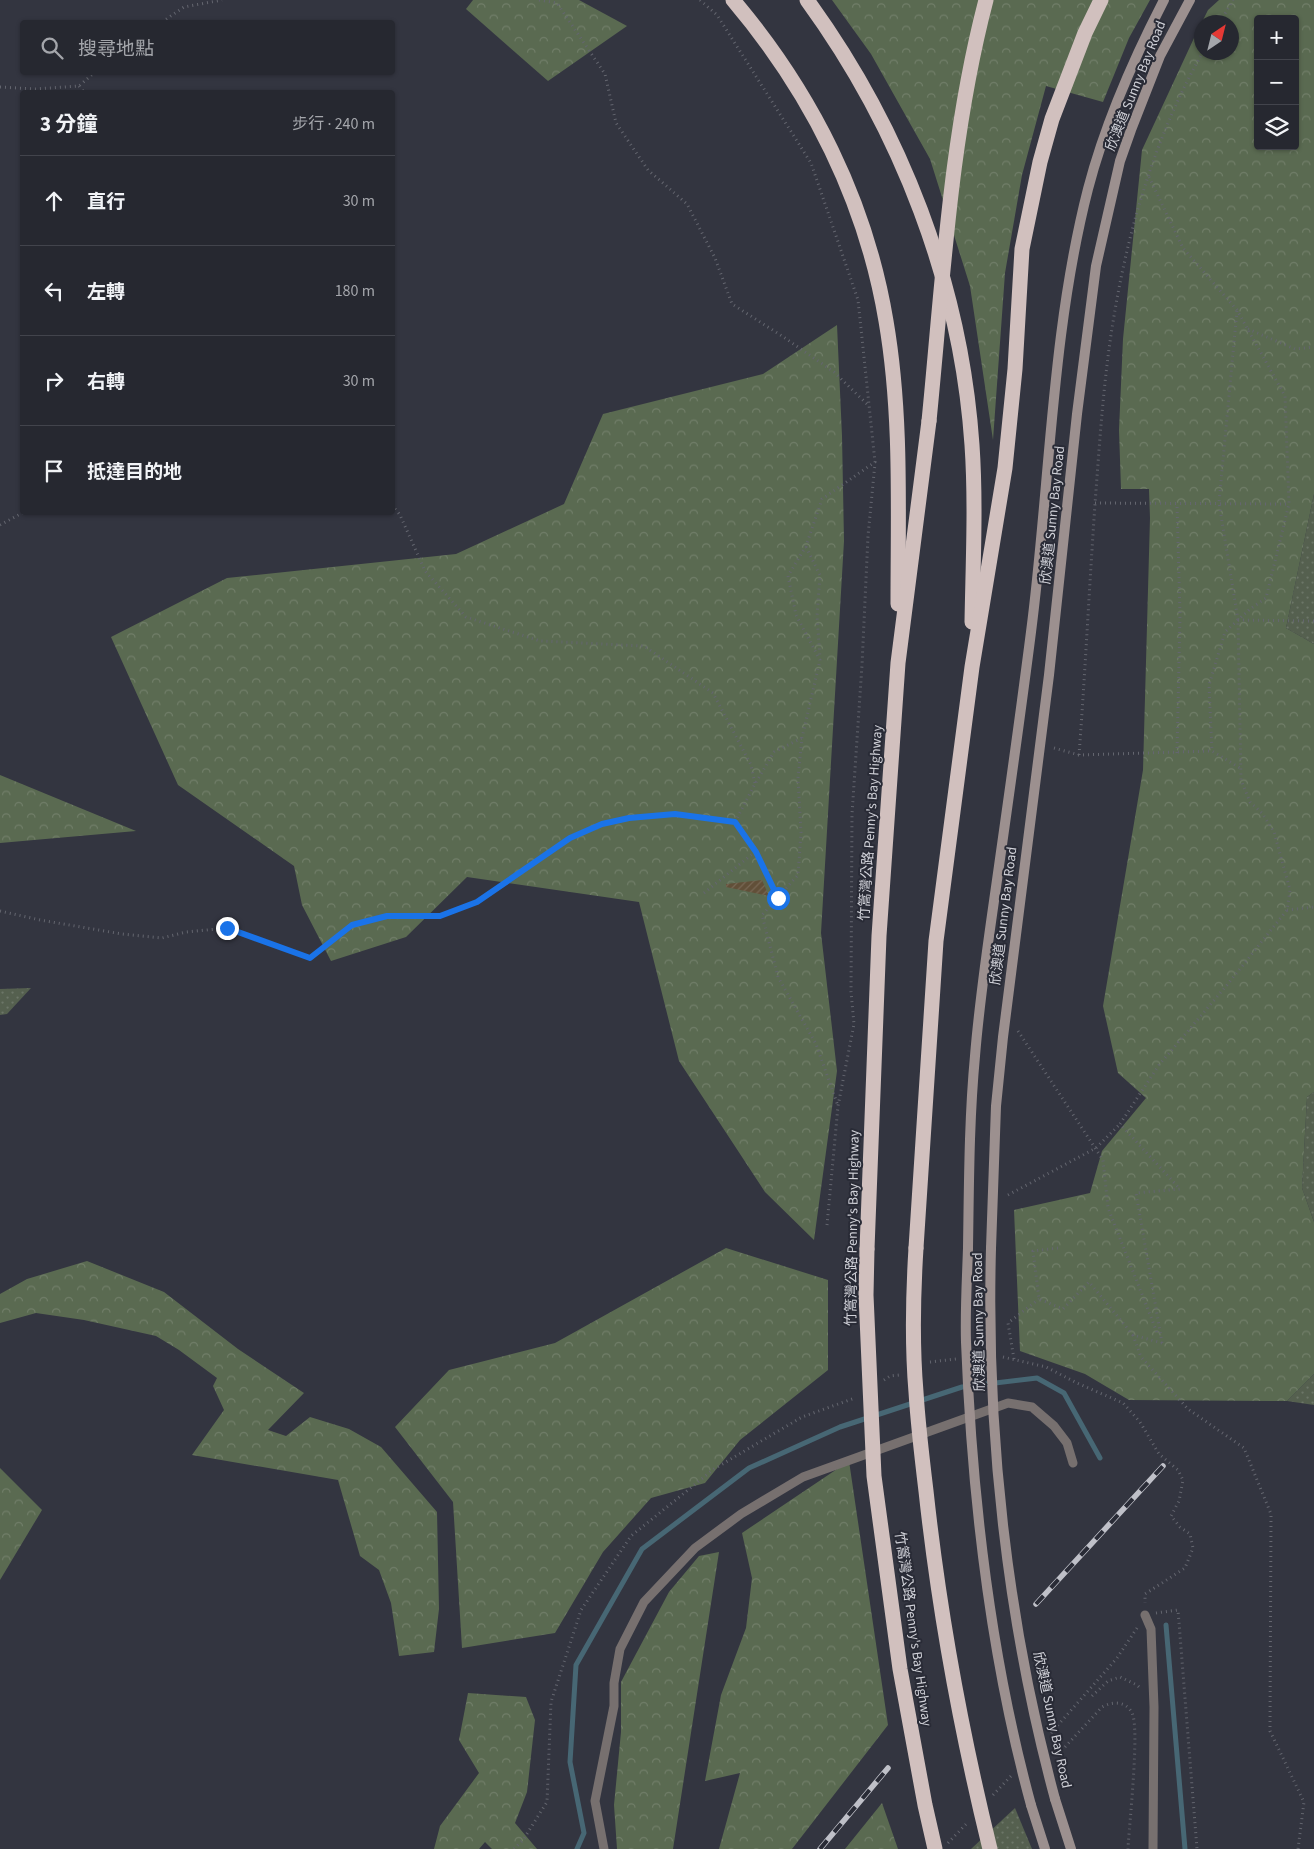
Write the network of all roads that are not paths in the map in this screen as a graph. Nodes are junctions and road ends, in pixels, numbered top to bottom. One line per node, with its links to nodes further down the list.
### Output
1 (733, 0): 7 (highway)
2 (807, 0): 8 (highway)
3 (986, 0): 7 (highway, bridge)
4 (1101, 0): 8 (highway)
5 (1164, 0): 14 (main road, 欣澳道 Sunny Bay Road, bridge)
6 (1190, 0): 15 (main road, 欣澳道 Sunny Bay Road, bridge)
7 (898, 663): 12 (highway, 竹篙灣公路 Penny's Bay Highway, bridge)
8 (972, 667): 13 (highway, bridge)
9 (1073, 1463): 11 (lane)
10 (1145, 1615): 16 (lane)
11 (604, 1849)
12 (935, 1849)
13 (990, 1849)
14 (1045, 1849)
15 (1071, 1849)
16 (1154, 1849)

